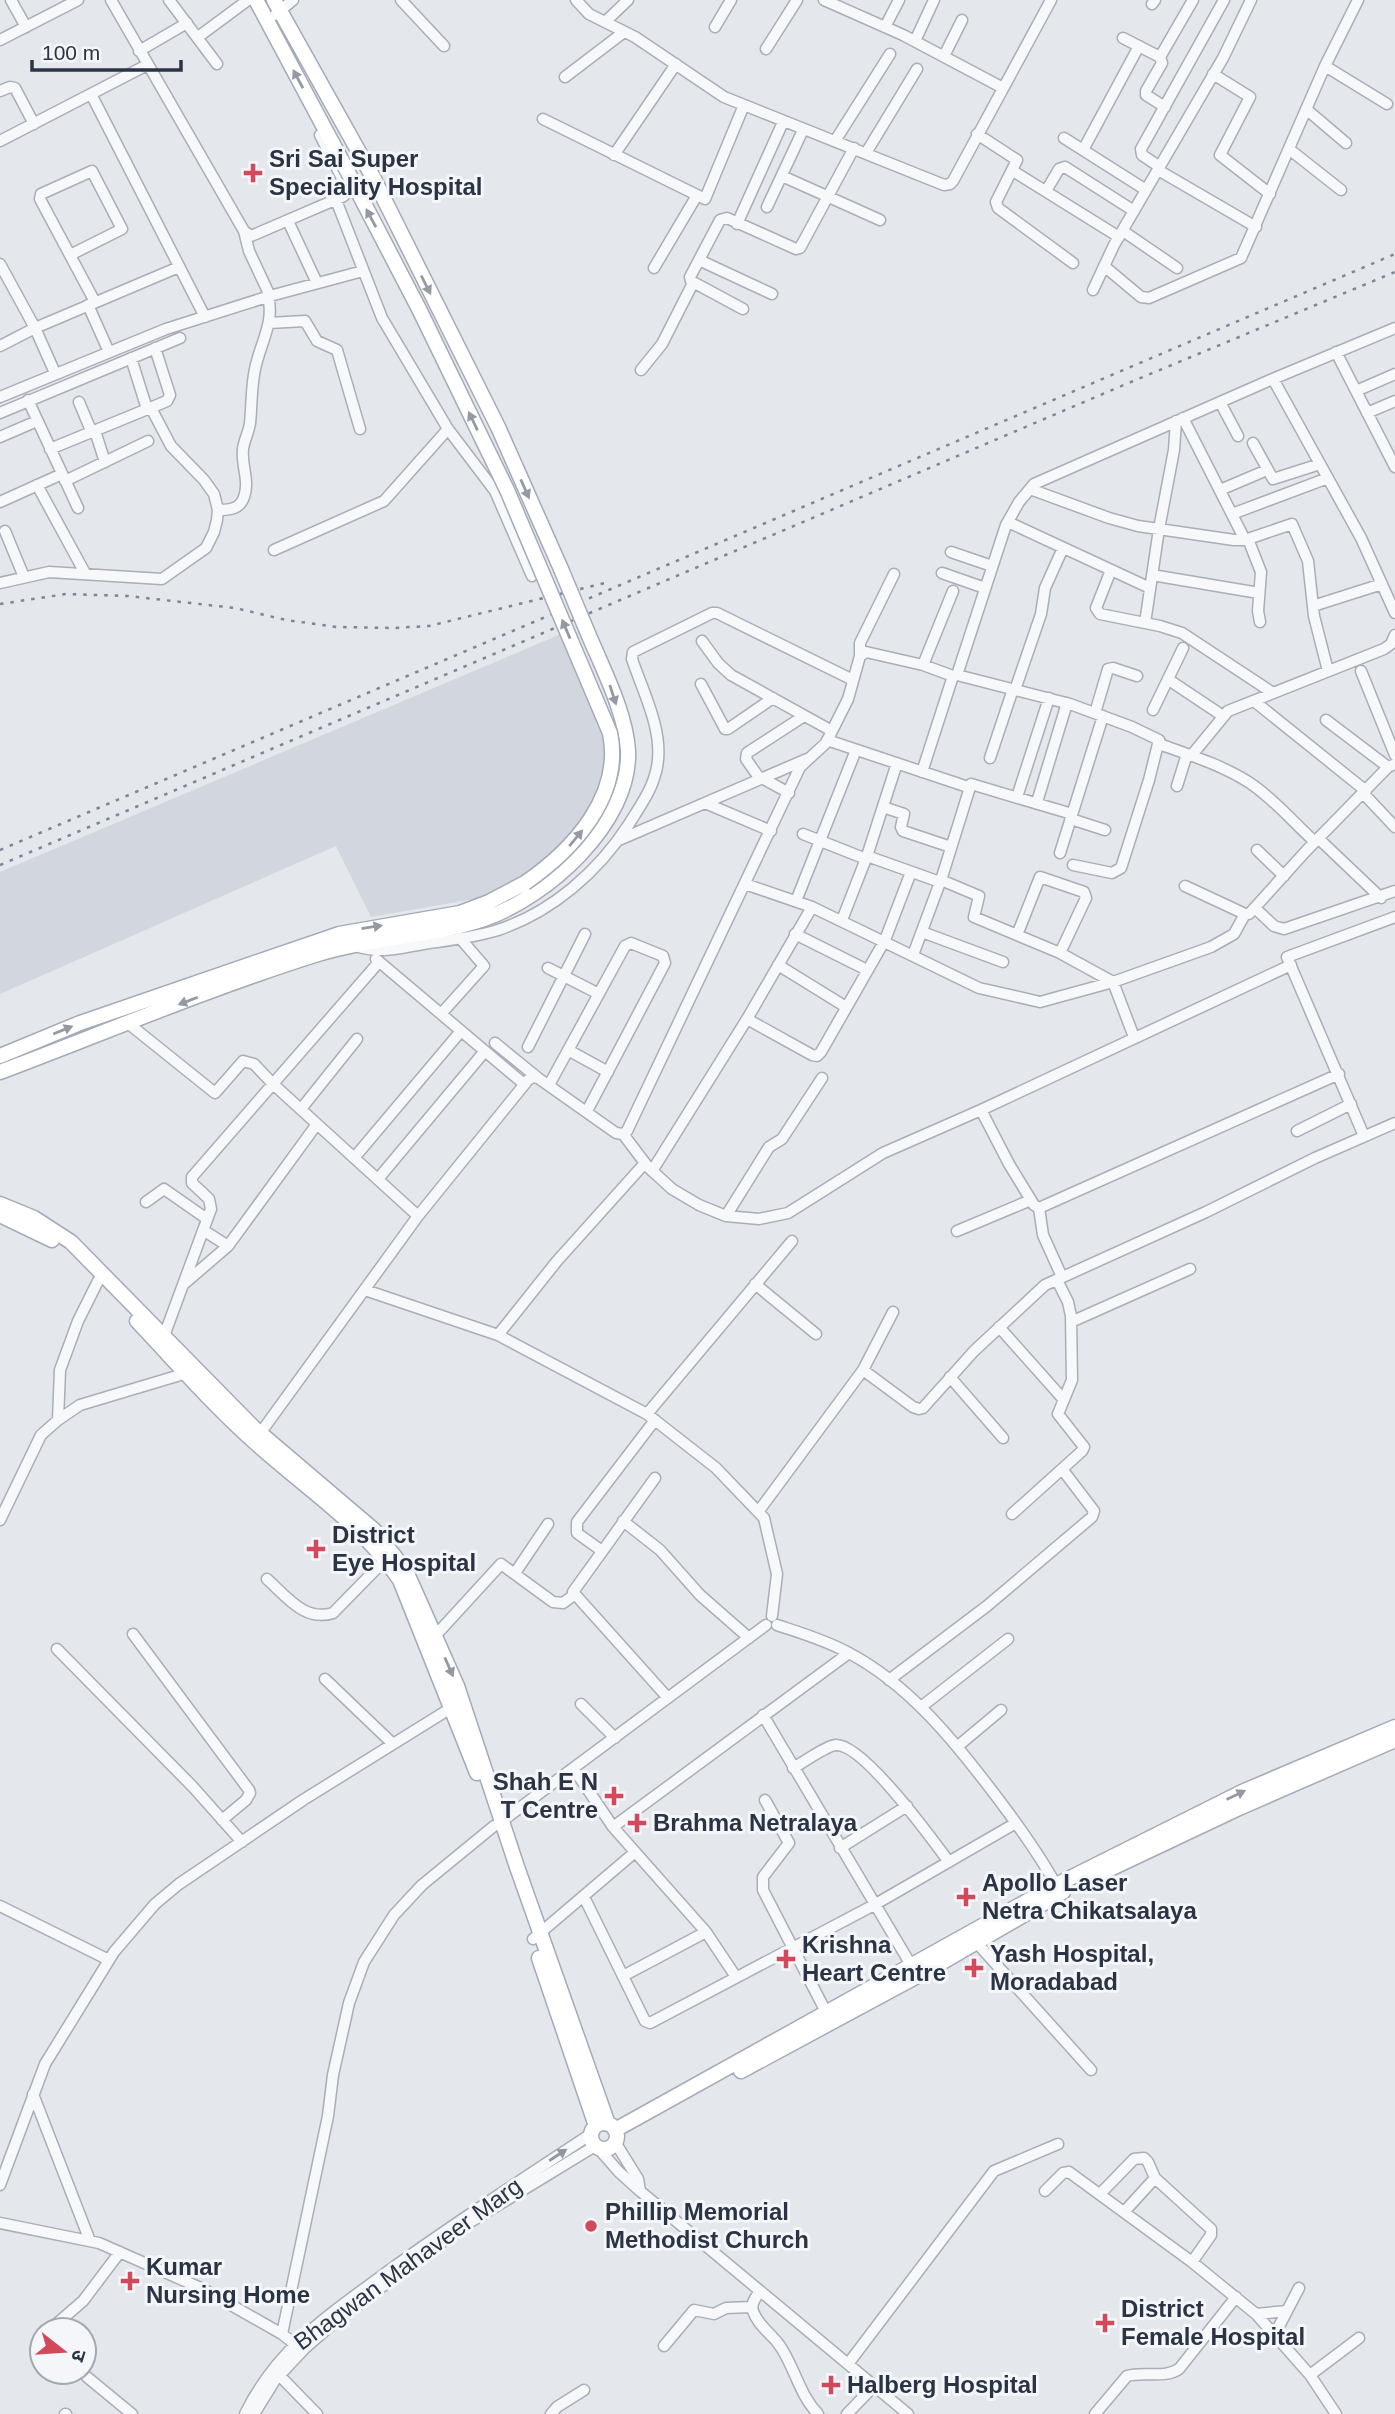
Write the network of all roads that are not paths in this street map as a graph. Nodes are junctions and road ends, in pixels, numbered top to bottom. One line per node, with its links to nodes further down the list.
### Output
1 (11, 0): 29 (street)
2 (78, 0): 29 (street)
3 (111, 0): 40 (street)
4 (169, 0): 28 (street)
5 (248, 0): 33 (street)
6 (256, 0): 26 (main road)
7 (293, 0): 21 (street)
8 (401, 0): 37 (street)
9 (593, 0): 22 (street)
10 (628, 0): 27 (street)
11 (732, 0): 30 (street)
12 (797, 0): 39 (street)
13 (824, 0): 24 (street)
14 (855, 0): 24 (street)
15 (900, 0): 31 (street)
16 (934, 0): 36 (street)
17 (1051, 0): 51 (street)
18 (1193, 0): 43 (street)
19 (1225, 0): 23 (street); 58 (street)
20 (1358, 0): 47 (street)
21 (277, 5): 26 (street); 54 (main road)
22 (579, 5): 27 (street)
23 (1249, 5): 49 (street)
24 (849, 11): 31 (street)
25 (962, 20): 42 (street)
26 (267, 22): 56 (main road, one-way to 26)
27 (605, 22): 32 (street)
28 (187, 23): 33 (street); 40 (street)
29 (26, 27): 35 (street)
30 (715, 27)
31 (885, 27): 36 (street)
32 (624, 32): 45 (street); 50 (street)
33 (198, 37): 44 (street)
34 (1123, 38): 38 (street)
35 (0, 40)
36 (915, 41): 42 (street)
37 (444, 46)
38 (1139, 46): 43 (street); 71 (street)
39 (766, 49)
40 (139, 51): 46 (street)
41 (890, 54): 67 (street)
42 (944, 56): 51 (street)
43 (1160, 57): 58 (street)
44 (217, 64)
45 (676, 64): 57 (street); 73 (street)
46 (147, 65): 53 (street); 90 (street)
47 (1325, 66): 55 (street); 59 (street)
48 (917, 69): 72 (street)
49 (1213, 74): 74 (street); 80 (street)
50 (565, 77)
51 (1003, 88): 64 (street)
52 (0, 91): 62 (street)
53 (91, 94): 62 (street); 97 (street)
54 (328, 96): 56 (street); 240 (main road, one-way to 240, bridge)
55 (1387, 104)
56 (313, 105): 83 (street); 240 (main road, one-way to 56, bridge)
57 (744, 105): 61 (street); 81 (street)
58 (1165, 107): 74 (street)
59 (1306, 109): 68 (street); 70 (street)
60 (543, 119): 73 (street)
61 (783, 122): 63 (street); 88 (street)
62 (34, 124): 66 (street)
63 (803, 130): 67 (street); 76 (street)
64 (977, 134): 72 (street); 75 (street)
65 (1064, 138): 71 (street)
66 (0, 141)
67 (835, 141): 69 (street)
68 (1346, 143)
69 (854, 148): 72 (street); 82 (street)
70 (1289, 149): 78 (street); 80 (street)
71 (1083, 150): 77 (street)
72 (866, 153)
73 (614, 155): 81 (street)
74 (1159, 168): 77 (street); 89 (street)
75 (1013, 171): 79 (street); 94 (street)
76 (782, 176): 82 (street); 84 (street)
77 (1146, 190): 85 (street)
78 (1341, 190)
79 (1046, 191): 85 (street); 91 (street)
80 (1270, 194): 89 (street)
81 (696, 197): 98 (street)
82 (829, 197): 86 (street); 88 (street)
83 (336, 200): 87 (street); 100 (street)
84 (768, 207)
85 (1134, 211): 91 (street)
86 (880, 220)
87 (289, 221): 90 (street); 102 (street)
88 (737, 224): 93 (street)
89 (1256, 227): 96 (street)
90 (244, 231): 105 (street)
91 (1121, 234): 96 (street); 99 (street)
92 (70, 255): 92 (street); 106 (street)
93 (699, 260): 101 (street); 104 (street)
94 (1073, 263)
95 (0, 264): 110 (street)
96 (1104, 266): 103 (street)
97 (179, 267): 106 (street); 108 (street)
98 (654, 268)
99 (1177, 268)
100 (363, 271): 102 (street); 134 (street)
101 (693, 283): 107 (street); 118 (street)
102 (317, 284): 105 (street)
103 (1093, 290)
104 (772, 295)
105 (269, 300): 108 (street); 109 (street)
106 (92, 304): 110 (street); 115 (street)
107 (743, 309)
108 (205, 317): 115 (street)
109 (269, 323): 133 (street); 153 (street)
110 (35, 328): 113 (street); 120 (street)
111 (1395, 328): 116 (street)
112 (180, 338): 114 (street)
113 (0, 346)
114 (155, 348): 117 (street); 128 (street)
115 (108, 352): 120 (street)
116 (1336, 352): 121 (street); 122 (street)
117 (131, 358): 120 (street); 128 (street)
118 (641, 370)
119 (1395, 374): 122 (street)
120 (62, 376): 123 (street); 124 (street)
121 (1273, 379): 127 (street); 143 (street)
122 (1356, 391): 130 (street)
123 (0, 397)
124 (28, 400): 129 (street); 132 (street)
125 (79, 401): 135 (street)
126 (1395, 401): 130 (street)
127 (1220, 402): 131 (street); 136 (street)
128 (149, 409): 135 (street); 153 (street)
129 (0, 413)
130 (1367, 414): 140 (street)
131 (1179, 420): 149 (street); 150 (street); 156 (street)
132 (37, 421): 137 (street); 141 (street)
133 (360, 429)
134 (448, 429): 160 (street); 168 (street)
135 (93, 432): 141 (street); 142 (street)
136 (1238, 436)
137 (0, 438)
138 (148, 441): 142 (street)
139 (1253, 443): 145 (street)
140 (1390, 448): 144 (street)
141 (50, 449): 146 (street)
142 (105, 462): 146 (street)
143 (1320, 464): 145 (street); 147 (street)
144 (1395, 467)
145 (1267, 470): 150 (street)
146 (63, 477): 148 (street); 152 (street)
147 (1328, 478): 154 (street); 171 (street)
148 (37, 485): 151 (street); 164 (street)
149 (1030, 489): 155 (street); 156 (street)
150 (1220, 490): 154 (street)
151 (0, 502)
152 (78, 508)
153 (218, 510): 164 (street)
154 (1232, 514): 158 (street)
155 (1008, 522): 159 (street); 162 (street)
156 (1159, 528): 158 (street); 167 (street)
157 (5, 531): 169 (street)
158 (1247, 539): 175 (street); 176 (street)
159 (1063, 548): 163 (street); 192 (street)
160 (274, 551)
161 (951, 552): 162 (street)
162 (992, 566): 172 (street)
163 (1111, 570): 173 (street); 179 (street)
164 (85, 573): 169 (street)
165 (942, 573): 172 (street)
166 (894, 574): 183 (street)
167 (1152, 575): 173 (street); 175 (street)
168 (532, 576)
169 (23, 577): 170 (street)
170 (0, 583)
171 (1382, 584): 176 (street); 177 (street)
172 (985, 588): 187 (street)
173 (1150, 589): 179 (street)
174 (953, 592): 184 (street)
175 (1259, 593): 178 (street)
176 (1313, 606): 185 (street)
177 (1395, 613)
178 (1260, 622)
179 (1145, 623): 193 (street)
180 (1395, 635): 185 (street)
181 (702, 641): 194 (street)
182 (1183, 648): 190 (street)
183 (860, 656): 184 (street); 189 (street)
184 (922, 665): 187 (street)
185 (1328, 671): 193 (street)
186 (1361, 671): 207 (street)
187 (955, 675): 192 (street); 212 (street)
188 (1137, 676): 199 (street)
189 (853, 680): 203 (street); 229 (street)
190 (1168, 680): 198 (street); 201 (street)
191 (701, 684): 194 (street)
192 (1014, 690): 195 (street); 209 (street)
193 (1273, 693): 196 (street)
194 (773, 698): 200 (street)
195 (1049, 698): 197 (street); 218 (street)
196 (1254, 701): 201 (street); 216 (street)
197 (1067, 703): 199 (street); 219 (street)
198 (1153, 710)
199 (1099, 714): 204 (street); 222 (street)
200 (804, 716): 203 (street); 213 (street)
201 (1223, 716): 206 (street)
202 (1326, 720): 211 (street)
203 (830, 736): 205 (street); 208 (street)
204 (1159, 744): 206 (street); 234 (street)
205 (856, 750): 210 (street); 227 (street)
206 (1189, 755): 214 (street); 228 (street)
207 (1395, 755)
208 (809, 758): 213 (street); 217 (street)
209 (990, 758)
210 (897, 763): 212 (street); 221 (street)
211 (1392, 765): 216 (street)
212 (922, 772): 215 (street)
213 (761, 779): 217 (street); 220 (street)
214 (1177, 786)
215 (968, 787): 218 (street); 230 (street)
216 (1365, 792): 223 (street); 228 (street)
217 (789, 793): 225 (street)
218 (1017, 797): 219 (street)
219 (1037, 802): 222 (street)
220 (705, 803): 225 (street); 229 (street)
221 (883, 807): 230 (street); 233 (street)
222 (1071, 817): 224 (street); 232 (street)
223 (1395, 827)
224 (1105, 830)
225 (771, 831): 238 (street)
226 (803, 834): 227 (street)
227 (821, 841): 233 (street); 243 (street)
228 (1317, 841): 236 (street); 242 (street)
229 (617, 842): 252 (street)
230 (951, 847): 237 (street)
231 (1257, 850): 236 (street)
232 (1060, 853)
233 (867, 857): 235 (street); 247 (street)
234 (1073, 866)
235 (911, 872): 237 (street); 253 (street)
236 (1284, 876): 245 (street)
237 (940, 881): 248 (street); 251 (street)
238 (745, 884): 243 (street); 294 (street)
239 (1185, 886): 245 (street)
240 (529, 888): 254 (main road); 264 (main road, one-way to 240)
241 (1395, 891): 242 (street)
242 (1381, 898): 245 (street)
243 (796, 901): 244 (street)
244 (812, 907): 247 (street); 250 (street)
245 (1250, 911): 265 (street)
246 (1395, 917): 260 (street)
247 (842, 920): 253 (street)
248 (922, 932): 256 (street); 258 (street)
249 (586, 934): 263 (street)
250 (795, 934): 259 (street); 262 (street)
251 (1017, 935): 255 (street); 255 (street)
252 (460, 938): 254 (street); 268 (street)
253 (885, 940): 256 (street); 262 (street)
254 (358, 946): 257 (street); 264 (main road)
255 (1060, 953): 265 (street)
256 (913, 955): 265 (street)
257 (379, 962): 268 (street); 284 (street)
258 (1003, 962)
259 (778, 965): 267 (street); 269 (street)
260 (1291, 965): 272 (street); 281 (street)
261 (548, 968): 263 (street)
262 (867, 970): 267 (street)
263 (564, 976): 266 (street); 275 (street)
264 (222, 982): 270 (main road, one-way to 270); 278 (main road, one-way to 264)
265 (1113, 982): 272 (street)
266 (599, 994): 276 (street); 280 (street)
267 (846, 1007): 269 (street)
268 (441, 1014): 271 (street)
269 (747, 1019): 297 (street)
270 (129, 1024): 279 (main road); 284 (street)
271 (461, 1031): 277 (street); 296 (street)
272 (1134, 1037): 289 (street)
273 (357, 1039): 288 (street)
274 (495, 1043): 282 (street)
275 (528, 1047)
276 (568, 1050): 280 (street); 286 (street)
277 (485, 1051): 285 (street); 298 (street)
278 (0, 1056)
279 (0, 1072)
280 (608, 1072): 290 (street)
281 (1339, 1074): 287 (street); 301 (street)
282 (538, 1078): 285 (street); 286 (street)
283 (822, 1078): 304 (street)
284 (273, 1084): 288 (street); 305 (street)
285 (524, 1084): 303 (street)
286 (549, 1086): 290 (street)
287 (1351, 1104): 293 (street); 295 (street)
288 (301, 1109): 292 (street)
289 (981, 1110): 301 (street); 304 (street)
290 (587, 1111): 294 (street)
291 (1395, 1123): 295 (street)
292 (317, 1124): 296 (street); 309 (street)
293 (1297, 1131)
294 (623, 1134): 297 (street)
295 (1364, 1136): 311 (street)
296 (354, 1158): 298 (street)
297 (649, 1167): 304 (street); 320 (street)
298 (378, 1180): 303 (street)
299 (146, 1202): 305 (street)
300 (0, 1204): 321 (main road)
301 (1035, 1204): 307 (street); 311 (street)
302 (0, 1215): 312 (main road)
303 (418, 1216): 315 (street)
304 (726, 1216)
305 (207, 1219): 306 (street)
306 (203, 1230): 309 (street); 314 (street)
307 (957, 1231)
308 (792, 1241): 313 (street)
309 (228, 1246): 314 (street)
310 (1190, 1269): 317 (street)
311 (1060, 1279): 317 (street); 318 (street)
312 (98, 1282): 323 (main road); 327 (street)
313 (755, 1284): 319 (street); 326 (street)
314 (183, 1285): 321 (street)
315 (365, 1290): 320 (street); 328 (street)
316 (893, 1312): 322 (street)
317 (1071, 1322): 325 (street)
318 (999, 1327): 324 (street); 325 (street)
319 (816, 1334)
320 (498, 1335): 326 (street)
321 (164, 1336): 328 (main road)
322 (863, 1370): 324 (street); 332 (street)
323 (187, 1373): 327 (street); 328 (main road)
324 (950, 1377): 329 (street)
325 (1064, 1400): 330 (street)
326 (651, 1417): 332 (street); 337 (street)
327 (58, 1420): 334 (street)
328 (258, 1438): 338 (main road); 344 (main road)
329 (1003, 1438)
330 (1062, 1469): 333 (street); 350 (street)
331 (655, 1478): 335 (street)
332 (758, 1512): 342 (street)
333 (1012, 1514)
334 (0, 1520)
335 (624, 1521): 337 (street); 345 (street)
336 (548, 1524): 339 (street)
337 (602, 1551): 341 (street)
338 (386, 1559): 340 (street); 354 (main road)
339 (515, 1573): 341 (street); 344 (street)
340 (267, 1579)
341 (574, 1595): 351 (street)
342 (772, 1622): 345 (street); 348 (street)
343 (134, 1634): 366 (street)
344 (435, 1636): 367 (main road, one-way to 367)
345 (749, 1638): 351 (street)
346 (1008, 1639): 353 (street)
347 (57, 1649): 366 (street)
348 (849, 1653): 350 (street); 356 (street)
349 (325, 1679): 360 (street)
350 (889, 1680): 353 (street)
351 (668, 1698): 358 (street)
352 (581, 1704): 358 (street)
353 (921, 1707): 361 (street)
354 (451, 1708): 360 (street); 367 (main road)
355 (1001, 1710): 361 (street)
356 (763, 1715): 362 (street); 369 (street)
357 (1395, 1727): 374 (main road, one-way to 357)
358 (615, 1738): 363 (street)
359 (1395, 1740): 380 (main road)
360 (393, 1744): 370 (street)
361 (958, 1746): 368 (street)
362 (793, 1768): 365 (street); 371 (street)
363 (574, 1769): 367 (street); 369 (street)
364 (765, 1800): 381 (street)
365 (907, 1806): 371 (street); 373 (street)
366 (222, 1820): 370 (street)
367 (498, 1823): 379 (main road); 408 (street)
368 (1016, 1823): 373 (street); 374 (street)
369 (613, 1826): 372 (street)
370 (242, 1842): 382 (street)
371 (840, 1848): 376 (street)
372 (634, 1853): 375 (street); 378 (street)
373 (949, 1862): 376 (street)
374 (1056, 1885): 383 (main road)
375 (584, 1897): 379 (street); 384 (street)
376 (874, 1905): 381 (street); 383 (street)
377 (0, 1906): 382 (street)
378 (706, 1932): 384 (street); 385 (street)
379 (537, 1936): 389 (main road)
380 (976, 1942): 387 (street); 389 (main road)
381 (791, 1948): 385 (street); 386 (street)
382 (108, 1960): 388 (street)
383 (911, 1965): 386 (main road)
384 (623, 1976): 385 (street)
385 (736, 1977)
386 (826, 2012): 389 (main road)
387 (1091, 2070)
388 (33, 2094): 392 (street); 398 (street)
389 (604, 2136): 393 (street); 393 (street); 412 (street, Bhagwan Mahaveer Marg)
390 (1058, 2144): 413 (street)
391 (1155, 2178): 395 (street); 396 (street); 400 (street)
392 (0, 2185)
393 (640, 2191): 402 (street)
394 (1045, 2191): 395 (street)
395 (1100, 2194): 396 (street)
396 (1124, 2212): 400 (street)
397 (0, 2223): 398 (street)
398 (90, 2241): 399 (street)
399 (120, 2252): 407 (street); 408 (street)
400 (1192, 2262): 403 (street)
401 (1299, 2288): 405 (street)
402 (760, 2291): 404 (street); 413 (street)
403 (1236, 2297): 406 (street); 427 (street)
404 (752, 2307): 411 (street); 424 (street)
405 (1287, 2311): 406 (street); 409 (street)
406 (1256, 2314): 409 (street)
407 (66, 2316)
408 (282, 2334): 412 (street)
409 (1275, 2334): 415 (street)
410 (1359, 2337): 415 (street)
411 (664, 2346)
412 (299, 2347): 414 (street, Bhagwan Mahaveer Marg); 420 (street, Bhagwan Mahaveer Marg)
413 (848, 2364): 417 (street)
414 (279, 2375): 421 (street, Bhagwan Mahaveer Marg); 422 (street)
415 (1310, 2375): 428 (street)
416 (98, 2386): 419 (street)
417 (874, 2386): 425 (street); 426 (street)
418 (583, 2390): 423 (street)
419 (132, 2414)
420 (245, 2414)
421 (254, 2414)
422 (317, 2414)
423 (551, 2414)
424 (818, 2414)
425 (847, 2414)
426 (908, 2414)
427 (1095, 2414)
428 (1336, 2414)

